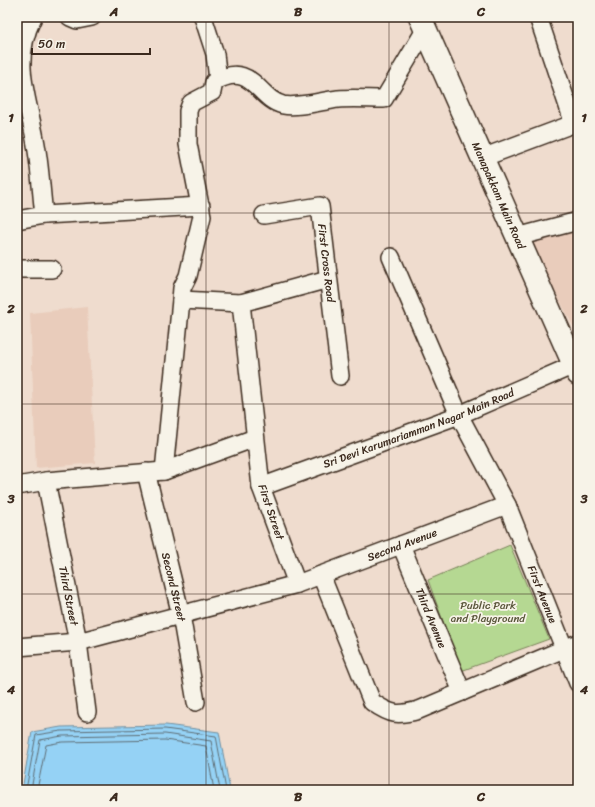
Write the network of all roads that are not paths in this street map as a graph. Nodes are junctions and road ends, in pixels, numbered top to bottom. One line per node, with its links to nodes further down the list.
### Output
1 (32, 17): 8 (street)
2 (70, 17): 3 (street)
3 (92, 17)
4 (203, 17): 7 (street)
5 (538, 17): 9 (street)
6 (423, 23): 7 (street); 10 (main road, Manapakkam Main Road)
7 (218, 80): 11 (street)
8 (22, 99): 12 (street)
9 (576, 123): 10 (street)
10 (482, 158): 16 (main road, Manapakkam Main Road)
11 (201, 206): 12 (street); 21 (street)
12 (44, 215): 14 (street)
13 (264, 215): 20 (street, First Cross Road)
14 (17, 220)
15 (578, 221): 16 (street)
16 (517, 236): 23 (main road, Manapakkam Main Road)
17 (391, 257): 25 (street, First Avenue)
18 (17, 269): 19 (street)
19 (52, 269)
20 (328, 279): 22 (street); 24 (street, First Cross Road)
21 (181, 300): 22 (street); 27 (street)
22 (241, 303): 26 (street, First Street)
23 (576, 370): 25 (street, Sri Devi Karumariamman Nagar Main Road)
24 (340, 376)
25 (459, 415): 31 (street, Sri Devi Karumariamman Nagar Main Road); 32 (street, First Avenue)
26 (255, 438): 27 (street); 31 (street, First Street)
27 (164, 471): 28 (street)
28 (146, 472): 29 (street); 36 (street, Second Street)
29 (46, 481): 30 (street); 37 (street, Third Street)
30 (17, 486)
31 (260, 487): 35 (street, First Street)
32 (507, 505): 33 (street, Second Avenue); 38 (street, First Avenue)
33 (402, 545): 34 (street, Second Avenue); 41 (street, Third Avenue)
34 (321, 575): 35 (street, Second Avenue); 41 (street)
35 (297, 584): 36 (street, Second Avenue)
36 (181, 615): 37 (street, Second Avenue); 42 (street, Second Street)
37 (78, 642): 39 (street, Second Avenue); 43 (street, Third Street)
38 (571, 646): 40 (street, First Avenue); 41 (street)
39 (17, 647)
40 (578, 684)
41 (462, 692)
42 (196, 702)
43 (87, 712)

